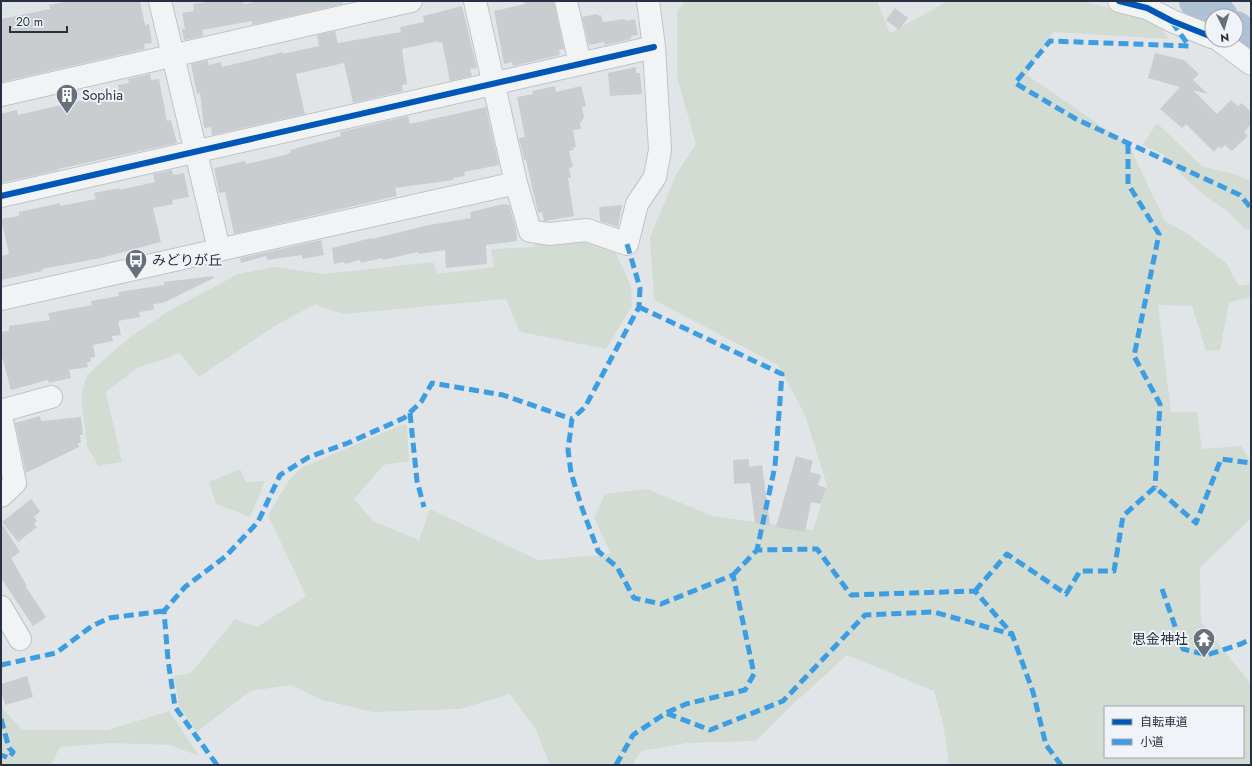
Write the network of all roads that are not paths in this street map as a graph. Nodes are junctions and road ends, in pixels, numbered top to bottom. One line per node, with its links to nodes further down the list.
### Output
1 (160, 1): 10 (street)
2 (411, 1): 10 (street)
3 (475, 1): 13 (street)
4 (566, 1): 11 (street)
5 (648, 1): 8 (street)
6 (1119, 1): 7 (street)
7 (1204, 34)
8 (654, 47): 11 (street); 16 (street)
9 (1230, 48): 12 (street)
10 (173, 55): 14 (street); 15 (street)
11 (580, 64): 13 (street)
12 (1251, 64)
13 (494, 84): 15 (street); 16 (street)
14 (1, 95)
15 (196, 152): 17 (street); 18 (street)
16 (516, 183): 18 (street)
17 (1, 196)
18 (219, 249): 19 (street)
19 (1, 300)
20 (51, 397): 21 (street)
21 (1, 411)
22 (1, 416): 23 (street)
23 (1, 496)
24 (1, 607): 25 (street)
25 (20, 639)

